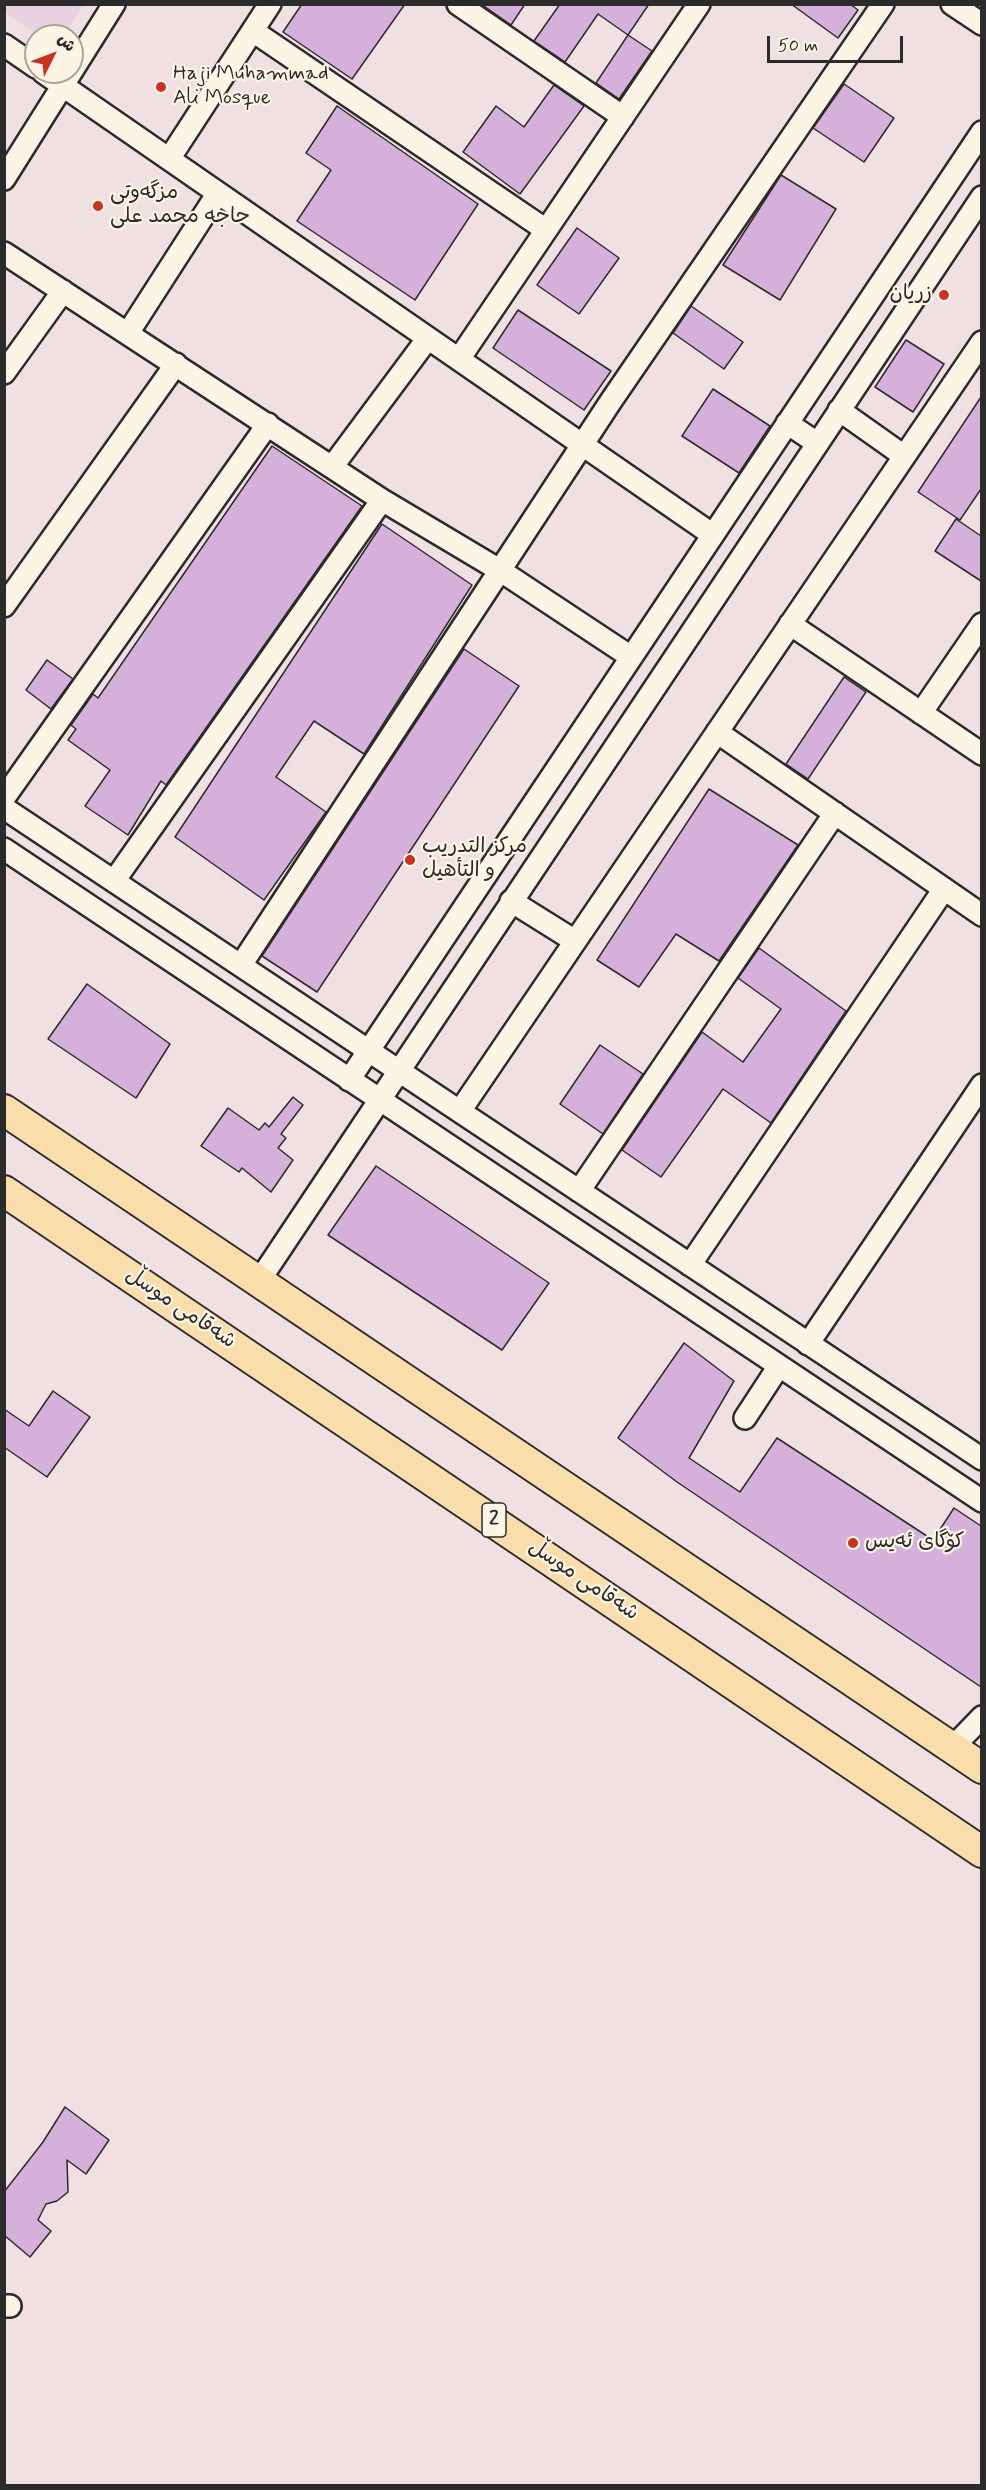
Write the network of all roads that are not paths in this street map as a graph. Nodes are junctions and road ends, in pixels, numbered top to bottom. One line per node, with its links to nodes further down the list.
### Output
1 (114, 4): 12 (street)
2 (270, 4): 8 (street)
3 (458, 4): 13 (street)
4 (883, 4): 32 (street)
5 (952, 4): 7 (street)
6 (698, 5): 13 (street)
7 (981, 24)
8 (253, 31): 15 (street); 19 (street)
9 (4, 45): 10 (street)
10 (24, 59)
11 (60, 84): 12 (street)
12 (63, 86): 15 (street); 16 (street)
13 (623, 117): 19 (street)
14 (981, 132): 29 (street)
15 (169, 159): 17 (street)
16 (4, 179)
17 (218, 193): 22 (street); 23 (street)
18 (981, 196): 28 (street)
19 (546, 230): 25 (street)
20 (4, 253): 21 (street)
21 (63, 291): 22 (street); 27 (street)
22 (128, 333): 26 (street)
23 (428, 338): 25 (street); 34 (street)
24 (981, 342): 33 (street)
25 (459, 359): 32 (street)
26 (176, 364): 30 (street); 38 (street)
27 (4, 373)
28 (839, 410): 31 (street); 33 (street)
29 (787, 423): 31 (street); 36 (street)
30 (268, 424): 34 (street); 45 (street)
31 (817, 443): 51 (street)
32 (582, 445): 36 (street); 37 (street)
33 (904, 456): 39 (street)
34 (333, 467): 35 (street)
35 (382, 500): 37 (street); 49 (street)
36 (713, 535): 41 (street)
37 (501, 571): 41 (street); 54 (street)
38 (4, 606)
39 (790, 624): 42 (street); 43 (street)
40 (981, 624): 42 (street)
41 (631, 657): 55 (street)
42 (921, 713): 44 (street)
43 (717, 732): 47 (street); 53 (street)
44 (981, 754)
45 (4, 798)
46 (4, 808): 49 (street)
47 (835, 813): 50 (street); 63 (street)
48 (4, 849): 57 (street)
49 (114, 881): 54 (street)
50 (944, 889): 52 (street); 64 (street)
51 (512, 901): 53 (street); 56 (street)
52 (981, 915)
53 (575, 941): 61 (street)
54 (241, 965): 55 (street)
55 (368, 1051): 56 (street); 57 (street)
56 (398, 1071): 59 (street); 61 (street)
57 (349, 1080): 59 (street)
58 (978, 1097): 68 (street)
59 (380, 1099): 65 (street); 67 (street)
60 (4, 1110): 65 (highway)
61 (460, 1111): 63 (street)
62 (4, 1191): 76 (highway, شەقامی موسڵ / 2)
63 (579, 1191): 64 (street)
64 (690, 1265): 66 (street)
65 (259, 1281): 74 (highway)
66 (742, 1300): 67 (street); 68 (street)
67 (724, 1329): 69 (street)
68 (808, 1344): 71 (street)
69 (779, 1366): 70 (street); 72 (street)
70 (745, 1418)
71 (981, 1459)
72 (981, 1501)
73 (981, 1717): 74 (street)
74 (952, 1748): 75 (highway)
75 (981, 1768)
76 (981, 1852)

